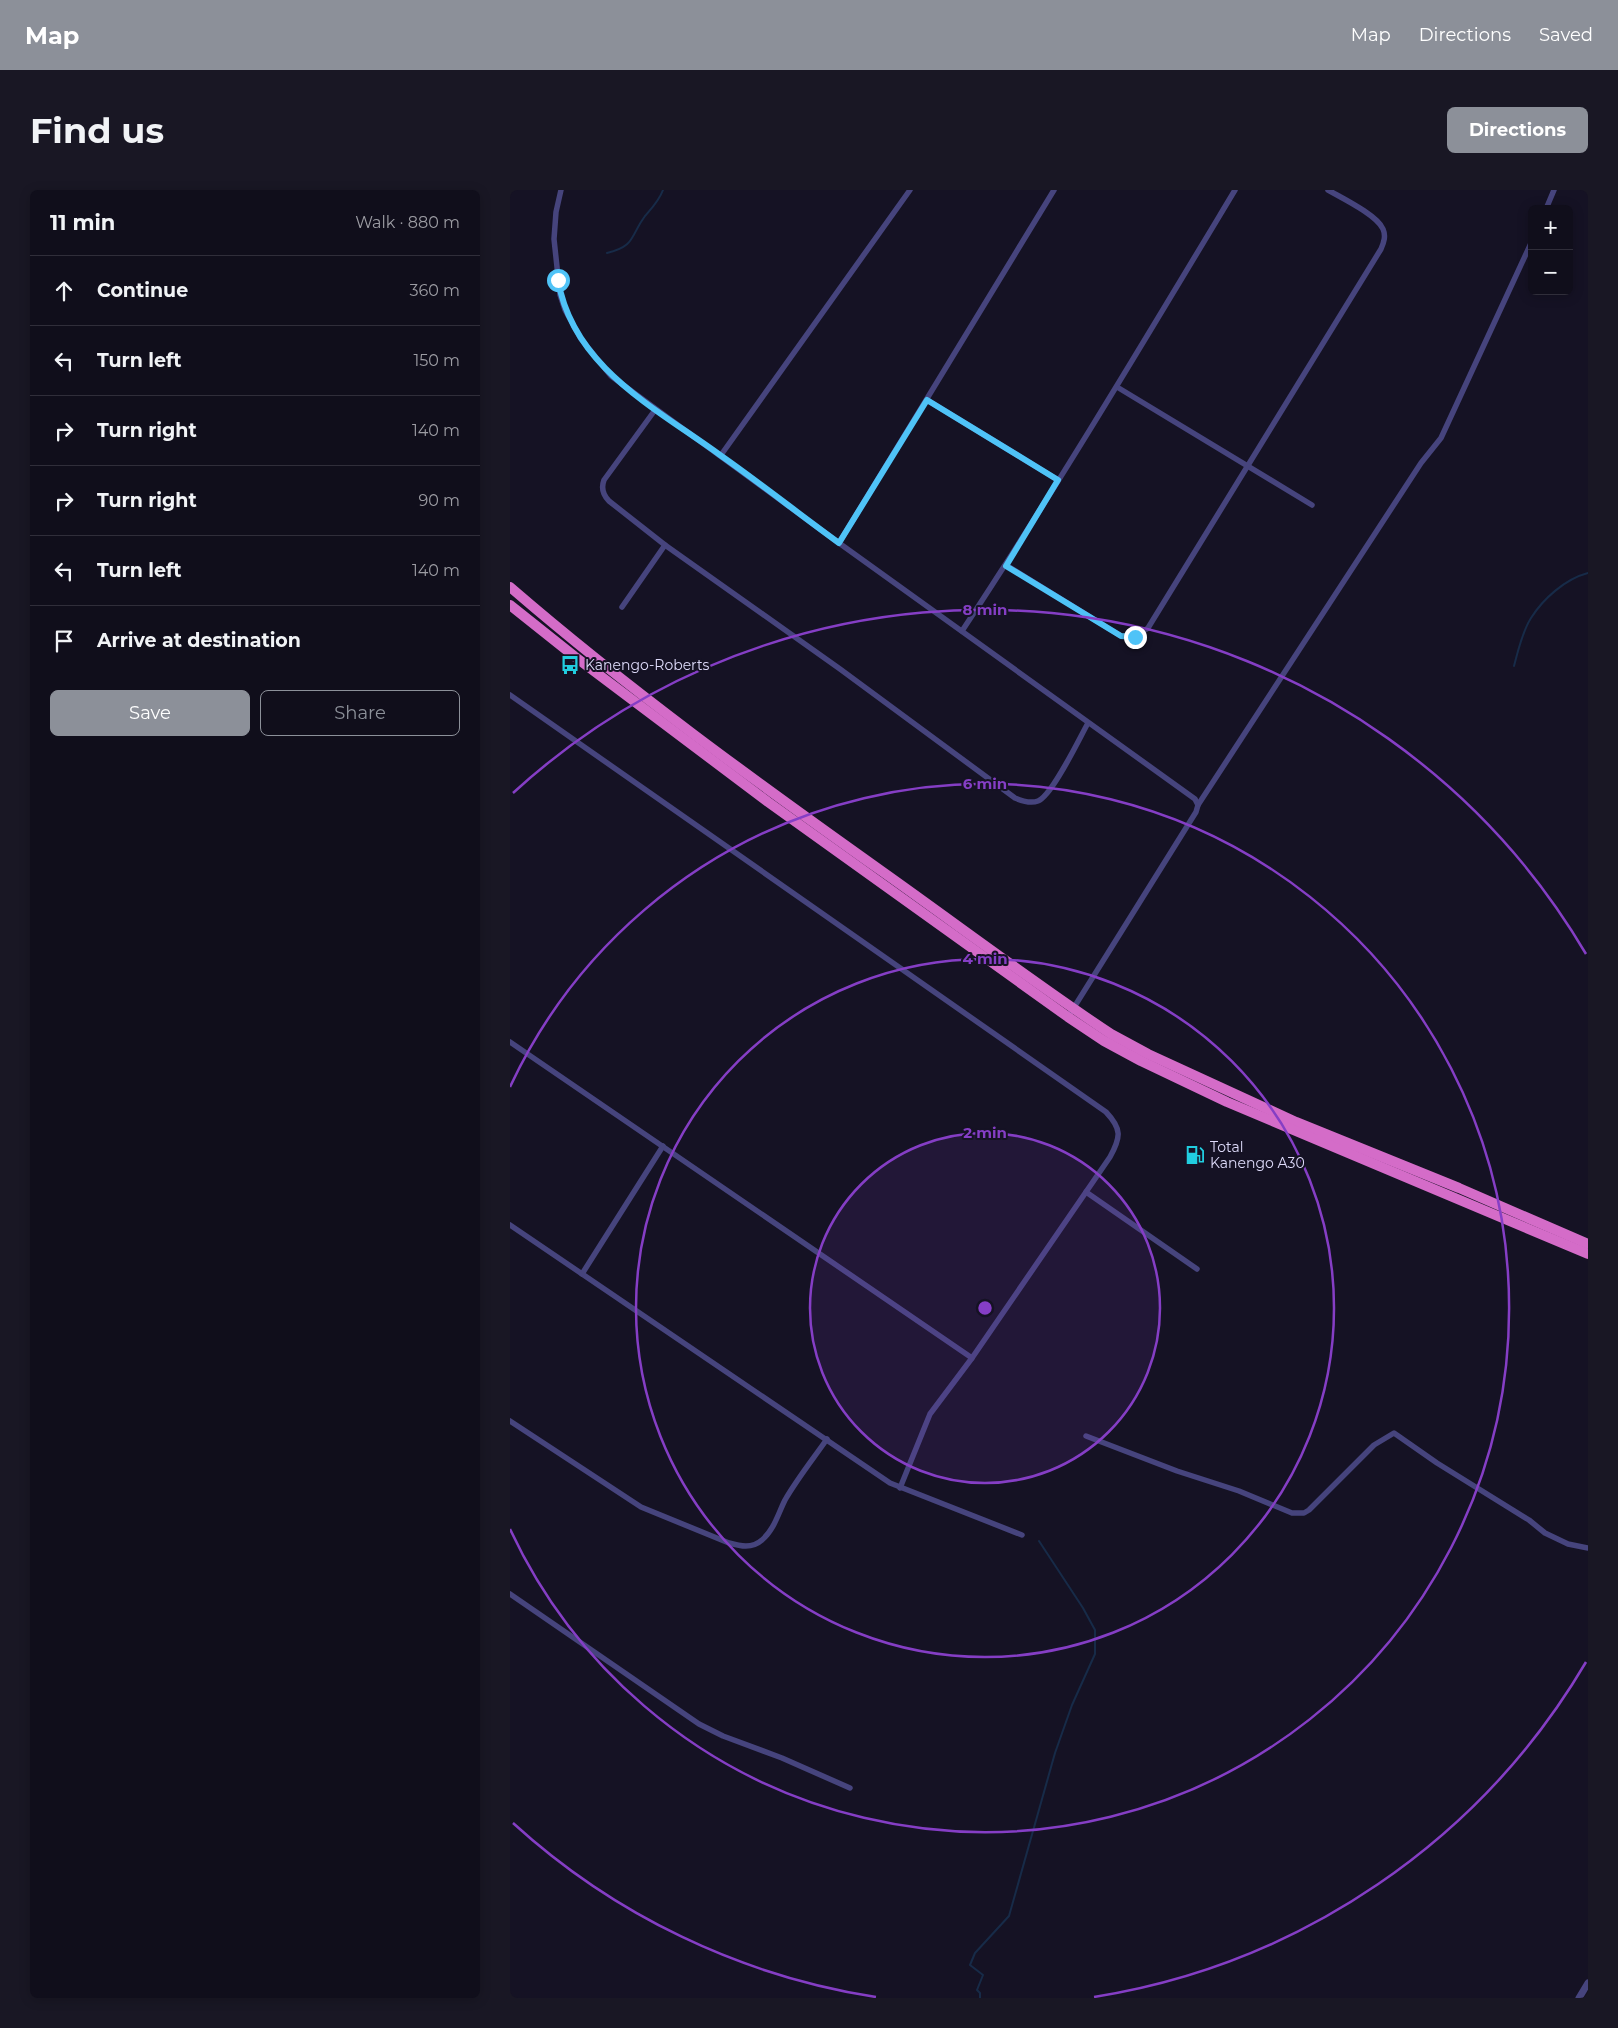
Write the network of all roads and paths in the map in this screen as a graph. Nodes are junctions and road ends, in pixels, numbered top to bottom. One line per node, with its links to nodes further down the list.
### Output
1 (561, 190): 11 (street)
2 (910, 190): 12 (street)
3 (1054, 190): 10 (street)
4 (1235, 190): 9 (street)
5 (1328, 190): 13 (street)
6 (1554, 190): 7 (street)
7 (1548, 205)
8 (1528, 250): 25 (street)
9 (1116, 387): 13 (street); 14 (street)
10 (927, 400): 14 (street); 16 (street)
11 (655, 410): 12 (street); 17 (street)
12 (721, 456): 16 (street)
13 (1246, 466): 15 (street); 18 (street)
14 (1058, 480): 18 (street)
15 (1312, 505)
16 (839, 543): 22 (street)
17 (665, 545): 21 (street); 24 (street)
18 (1006, 566): 22 (street)
19 (510, 587): 26 (highway)
20 (510, 605): 27 (highway)
21 (622, 608)
22 (962, 632): 24 (street)
23 (510, 695): 30 (street)
24 (1088, 723): 25 (street)
25 (1198, 805): 26 (street)
26 (1074, 1008): 27 (street); 32 (highway)
27 (1068, 1017): 33 (highway)
28 (510, 1042): 29 (street)
29 (663, 1146): 35 (street); 36 (street)
30 (1086, 1192): 34 (street); 36 (street)
31 (510, 1225): 35 (street)
32 (1588, 1244)
33 (1588, 1254)
34 (1197, 1269)
35 (582, 1274): 39 (street)
36 (972, 1358): 40 (street)
37 (510, 1421): 39 (street)
38 (1086, 1436): 42 (street)
39 (827, 1439): 40 (street)
40 (900, 1488): 41 (street)
41 (1022, 1535)
42 (1588, 1548)
43 (510, 1594): 44 (street)
44 (850, 1788)
45 (1588, 1983): 46 (street)
46 (1579, 1998)

